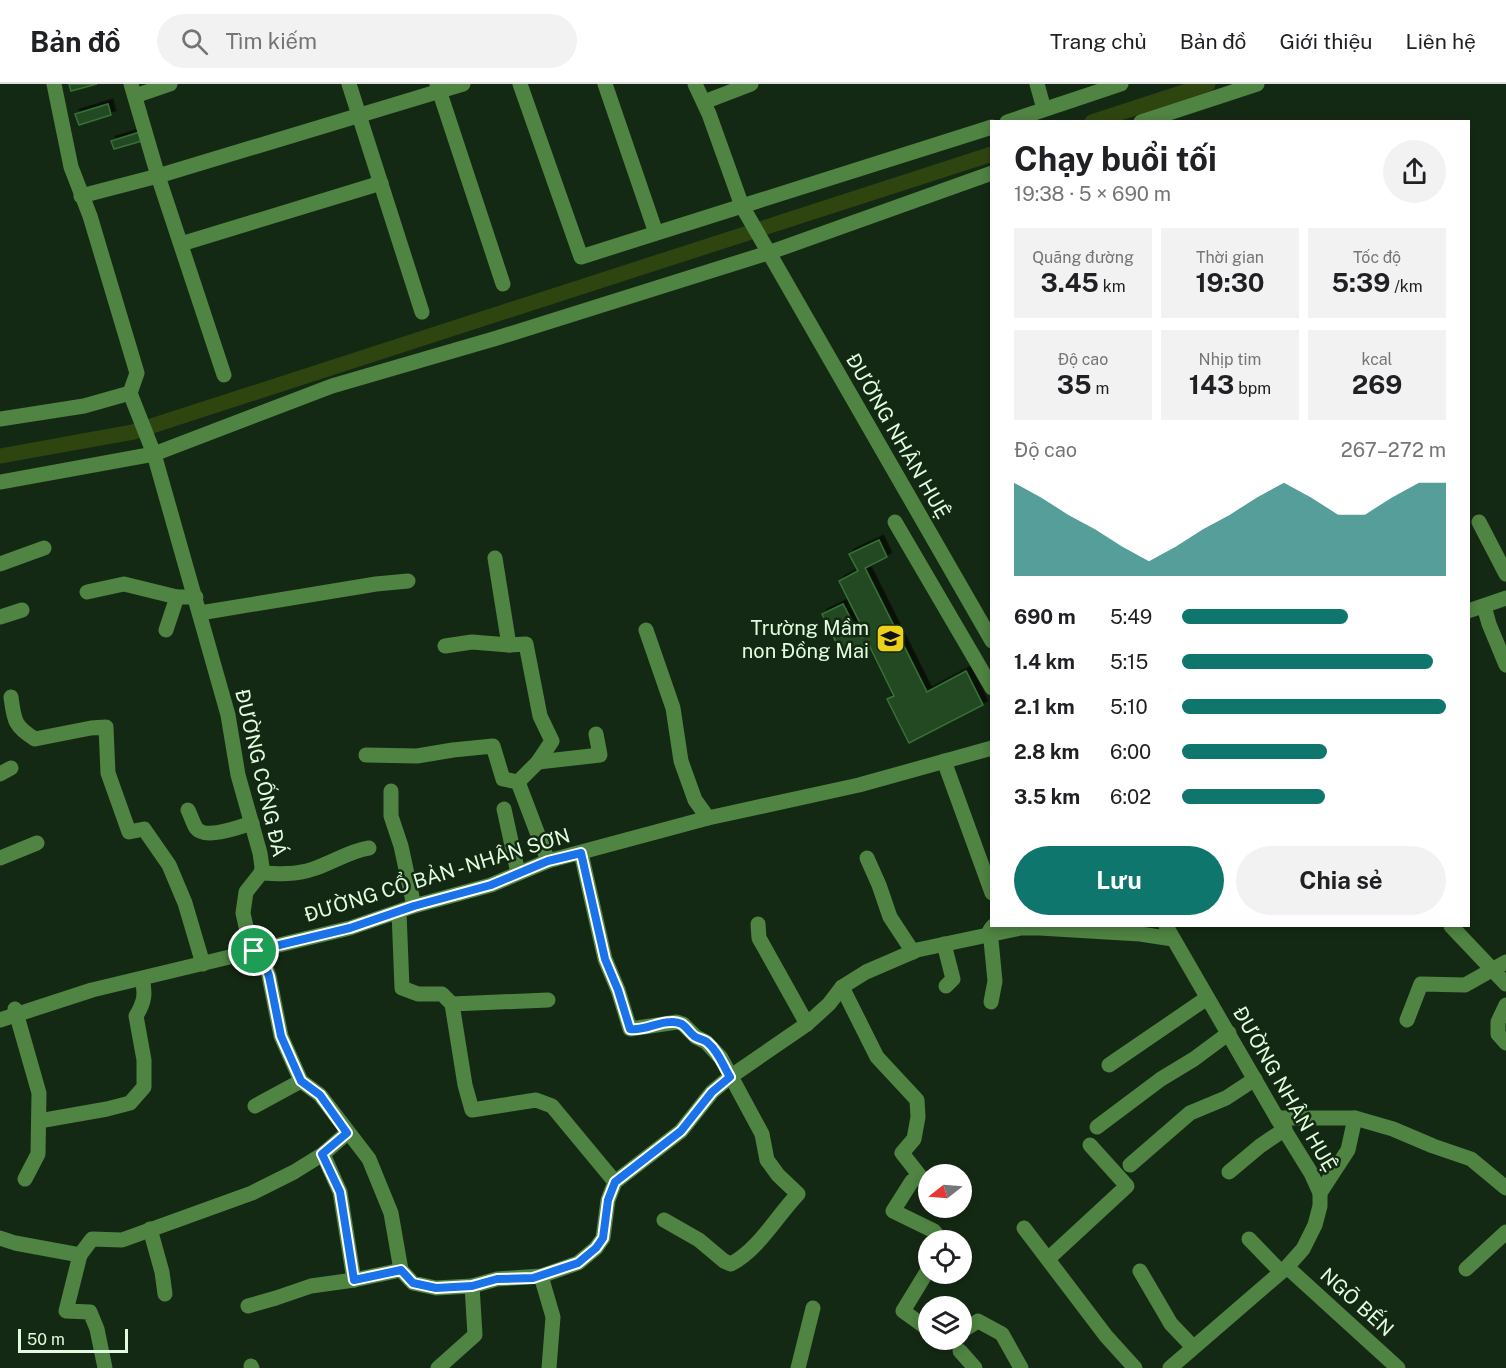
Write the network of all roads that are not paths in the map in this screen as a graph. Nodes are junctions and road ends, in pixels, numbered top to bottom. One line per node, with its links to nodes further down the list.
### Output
1 (54, 84): 23 (street)
2 (170, 84): 13 (street)
3 (349, 84): 16 (street)
4 (463, 84): 12 (street)
5 (520, 84): 25 (street)
6 (605, 84): 25 (street)
7 (695, 84): 14 (street, ĐƯỜNG NHÂN HUỆ)
8 (751, 84): 14 (street)
9 (1036, 84): 15 (street)
10 (1121, 84): 15 (street)
11 (1257, 84): 18 (street)
12 (438, 88): 16 (street); 28 (street)
13 (133, 90): 21 (street)
14 (704, 102): 24 (street, ĐƯỜNG NHÂN HUỆ)
15 (1044, 109): 17 (street)
16 (359, 115): 21 (street); 22 (street)
17 (1013, 120)
18 (1147, 120)
19 (990, 128): 24 (street)
20 (990, 174): 27 (street)
21 (158, 176): 23 (street); 26 (street)
22 (381, 183): 26 (street); 29 (street)
23 (81, 196): 31 (street)
24 (742, 206): 25 (street); 27 (street, ĐƯỜNG NHÂN HUỆ)
25 (656, 233)
26 (181, 244): 30 (street)
27 (768, 253): 33 (street); 53 (street, ĐƯỜNG NHÂN HUỆ)
28 (503, 284)
29 (422, 312)
30 (224, 375)
31 (130, 393): 32 (street); 33 (street, ĐƯỜNG CỐNG ĐÁ)
32 (0, 419)
33 (154, 454): 34 (street); 44 (street, ĐƯỜNG CỐNG ĐÁ)
34 (0, 482)
35 (895, 522): 54 (street)
36 (1479, 522): 40 (street)
37 (44, 548): 39 (street)
38 (495, 558): 55 (street)
39 (0, 564)
40 (1506, 574)
41 (408, 581): 49 (street)
42 (87, 592): 43 (street)
43 (177, 597): 44 (street); 51 (street)
44 (195, 597): 49 (street, ĐƯỜNG CỐNG ĐÁ)
45 (1506, 598): 46 (street)
46 (1484, 606): 48 (street); 57 (street)
47 (22, 610): 50 (street)
48 (1470, 610)
49 (200, 613): 70 (street, ĐƯỜNG CỐNG ĐÁ)
50 (0, 618)
51 (166, 630)
52 (646, 630): 69 (street)
53 (988, 635): 54 (street)
54 (964, 642): 58 (street)
55 (509, 645): 56 (street); 64 (street)
56 (445, 646)
57 (1506, 664)
58 (990, 685)
59 (11, 697): 89 (street)
60 (596, 734): 64 (street)
61 (990, 749): 63 (street, ĐƯỜNG CỔ BẢN - NHÂN SƠN)
62 (366, 755): 65 (street)
63 (944, 761): 69 (street, ĐƯỜNG CỔ BẢN - NHÂN SƠN); 79 (street)
64 (538, 762): 65 (street)
65 (518, 782): 76 (street)
66 (391, 791): 80 (street)
67 (504, 809): 78 (street)
68 (189, 810): 70 (street)
69 (708, 818): 73 (street, ĐƯỜNG CỔ BẢN - NHÂN SƠN)
70 (252, 823): 77 (street, ĐƯỜNG CỐNG ĐÁ)
71 (37, 843): 74 (street)
72 (369, 848): 77 (street)
73 (581, 853): 76 (street, ĐƯỜNG CỔ BẢN - NHÂN SƠN); 107 (street)
74 (0, 858)
75 (867, 858): 88 (street)
76 (548, 861): 78 (street, ĐƯỜNG CỔ BẢN - NHÂN SƠN)
77 (261, 873): 87 (street, ĐƯỜNG CỐNG ĐÁ)
78 (518, 873): 80 (street, ĐƯỜNG CỔ BẢN - NHÂN SƠN)
79 (990, 888)
80 (414, 906): 81 (street, ĐƯỜNG CỔ BẢN - NHÂN SƠN)
81 (399, 912): 87 (street, ĐƯỜNG CỔ BẢN - NHÂN SƠN); 98 (street)
82 (758, 924): 103 (street)
83 (1452, 927): 90 (street)
84 (991, 930): 85 (street); 86 (street); 97 (street)
85 (1170, 932): 95 (street, ĐƯỜNG NHÂN HUỆ)
86 (944, 944): 88 (street); 93 (street)
87 (254, 951): 89 (street, ĐƯỜNG CỔ BẢN - NHÂN SƠN); 109 (street, ĐƯỜNG CỐNG ĐÁ)
88 (913, 952): 94 (street)
89 (203, 964): 91 (street, ĐƯỜNG CỔ BẢN - NHÂN SƠN)
90 (1500, 966): 92 (street); 102 (street)
91 (142, 979): 100 (street, ĐƯỜNG CỔ BẢN - NHÂN SƠN); 112 (street)
92 (1506, 984)
93 (946, 986)
94 (842, 987): 103 (street); 127 (street)
95 (1207, 998): 104 (street, ĐƯỜNG NHÂN HUỆ); 106 (street)
96 (548, 1000): 98 (street)
97 (991, 1002)
98 (452, 1004): 121 (street)
99 (1506, 1005): 105 (street)
100 (16, 1011): 101 (street, ĐƯỜNG CỔ BẢN - NHÂN SƠN); 112 (street)
101 (0, 1020)
102 (1407, 1020)
103 (807, 1024): 107 (street)
104 (1229, 1034): 108 (street, ĐƯỜNG NHÂN HUỆ); 114 (street)
105 (1506, 1043)
106 (1109, 1065)
107 (730, 1077): 121 (street); 124 (street)
108 (1255, 1080): 113 (street, ĐƯỜNG NHÂN HUỆ); 118 (street)
109 (301, 1081): 110 (street); 115 (street, ĐƯỜNG CỐNG ĐÁ)
110 (255, 1107)
111 (1355, 1118): 113 (street); 122 (street); 123 (street)
112 (39, 1121): 120 (street)
113 (1281, 1123): 119 (street); 123 (street, ĐƯỜNG NHÂN HUỆ)
114 (1097, 1127)
115 (347, 1133): 117 (street); 134 (street, ĐƯỜNG CỐNG ĐÁ)
116 (1090, 1145): 132 (street)
117 (322, 1154): 126 (street); 138 (street)
118 (1130, 1164)
119 (1229, 1172)
120 (26, 1179)
121 (615, 1182): 137 (street)
122 (1506, 1188)
123 (1320, 1192): 135 (street, ĐƯỜNG NHÂN HUỆ)
124 (664, 1220)
125 (1024, 1228): 132 (street)
126 (150, 1229): 131 (street); 141 (street)
127 (932, 1230)
128 (1506, 1232): 133 (street)
129 (0, 1238): 131 (street)
130 (1249, 1239): 135 (street, NGÕ BẾN)
131 (80, 1254): 148 (street)
132 (1048, 1259): 154 (street)
133 (1466, 1269)
134 (401, 1270): 138 (street); 140 (street)
135 (1284, 1270): 146 (street, ĐƯỜNG NHÂN HUỆ); 156 (street, NGÕ BẾN)
136 (1140, 1271): 146 (street)
137 (541, 1276): 140 (street); 150 (street)
138 (354, 1280): 142 (street)
139 (919, 1284): 144 (street)
140 (472, 1286): 149 (street)
141 (165, 1294)
142 (248, 1306)
143 (813, 1308): 151 (street)
144 (918, 1322)
145 (972, 1325): 153 (street)
146 (1193, 1347): 155 (street, ĐƯỜNG NHÂN HUỆ)
147 (960, 1351): 152 (street)
148 (105, 1368)
149 (438, 1368)
150 (549, 1368)
151 (798, 1368)
152 (975, 1368)
153 (1022, 1368)
154 (1135, 1368)
155 (1170, 1368)
156 (1398, 1368)

